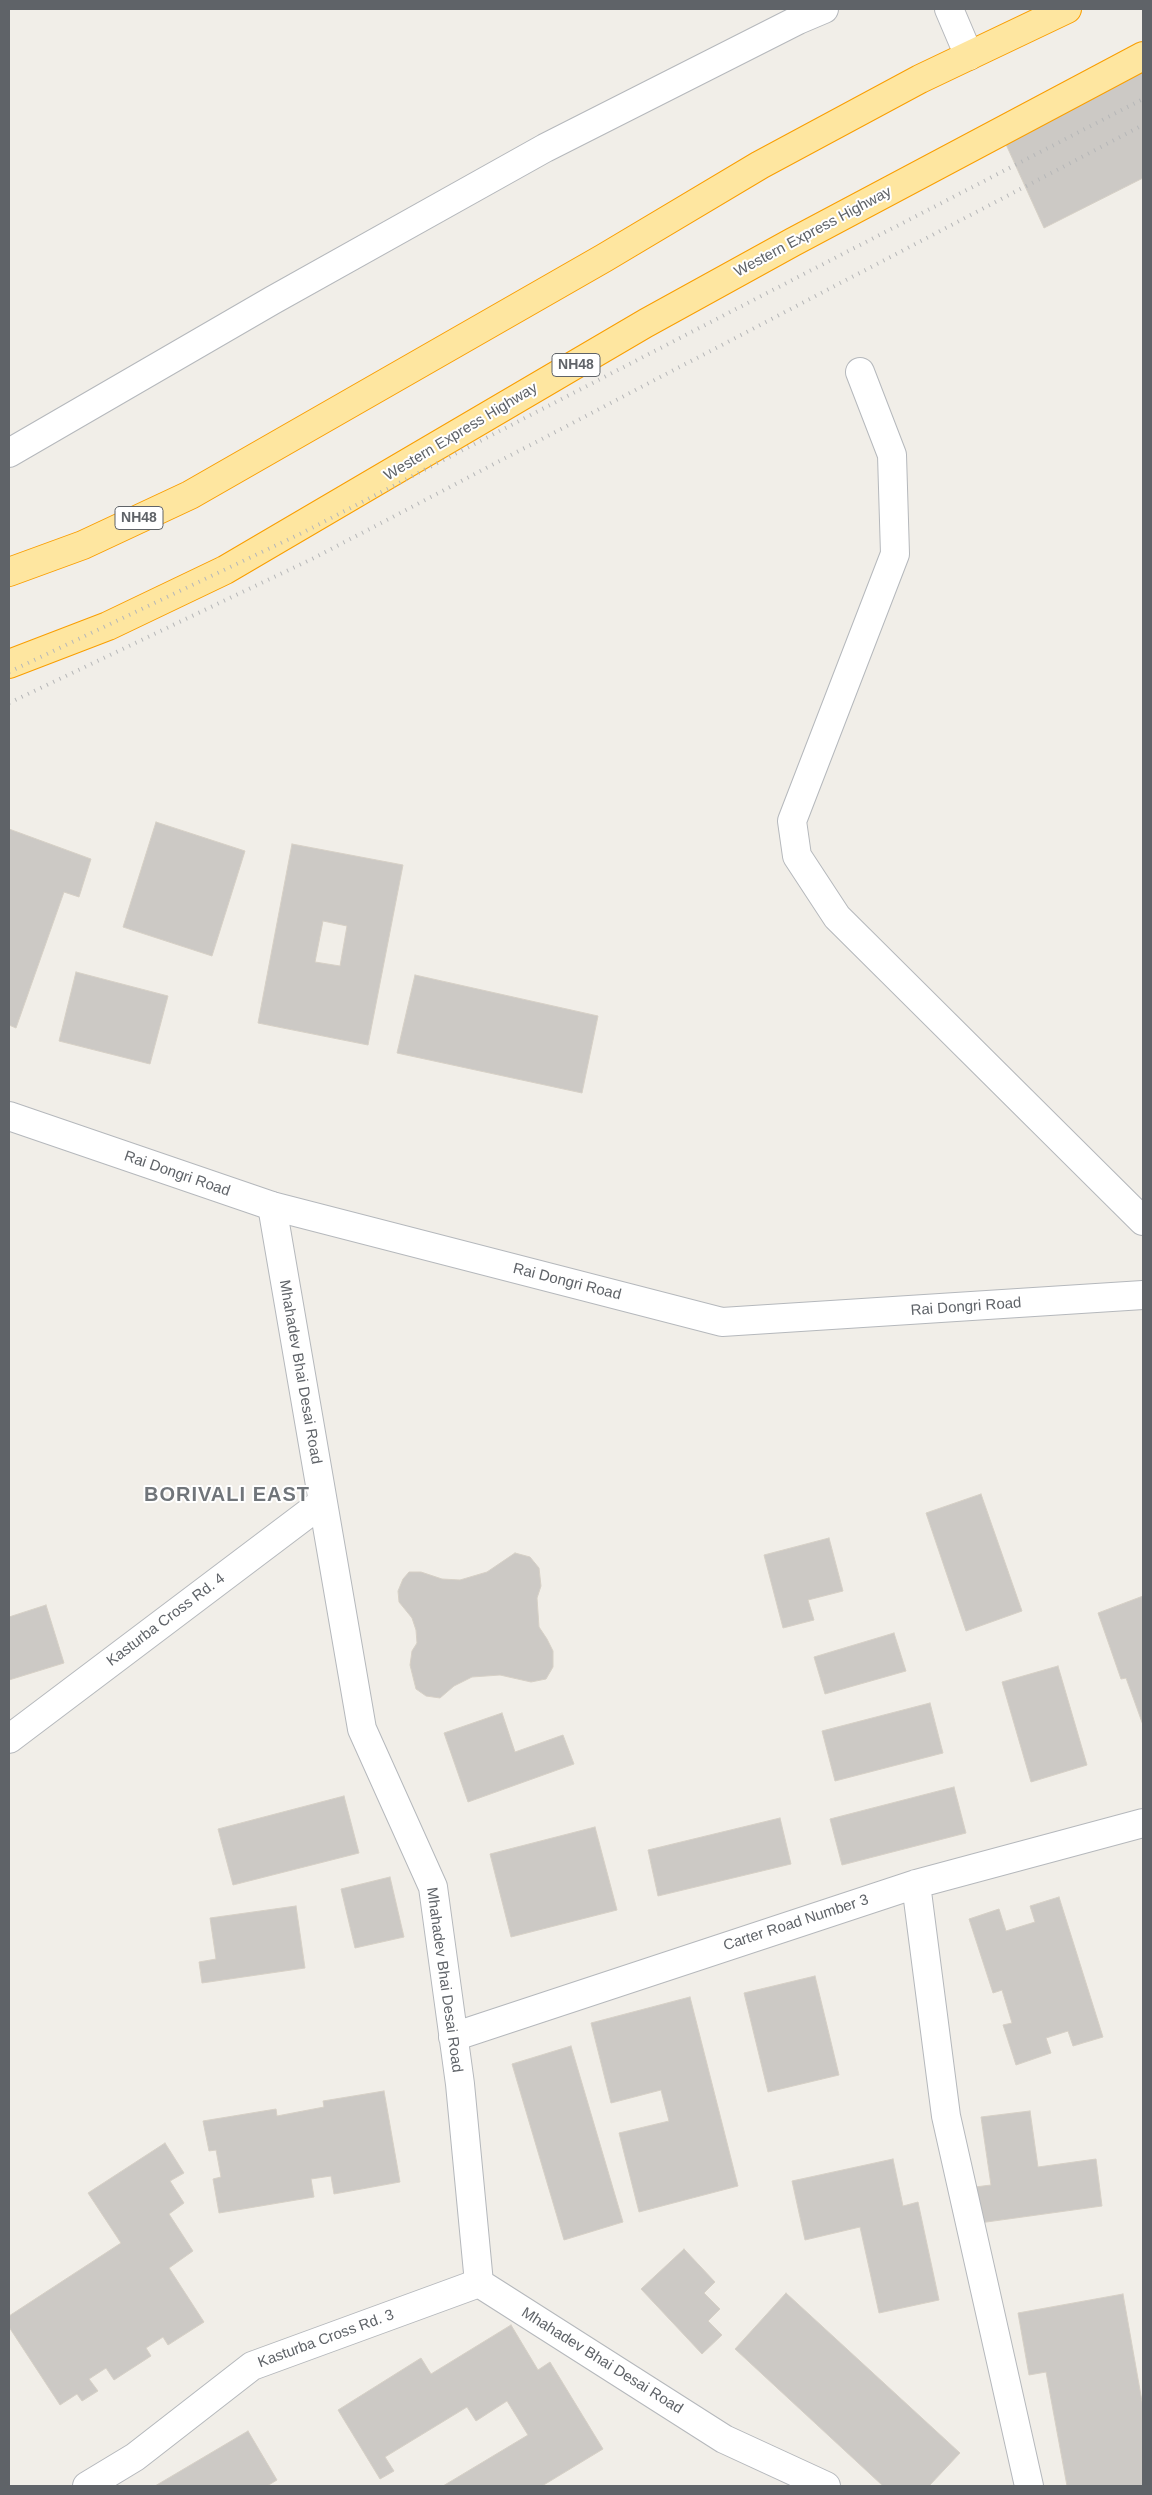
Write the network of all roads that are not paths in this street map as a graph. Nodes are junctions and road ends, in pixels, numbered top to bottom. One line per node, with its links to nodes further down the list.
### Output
1 (824, 9): 7 (street)
2 (949, 9): 4 (street)
3 (1067, 9): 4 (highway, NH48)
4 (969, 56): 8 (highway, NH48)
5 (1143, 56): 9 (highway, Western Express Highway / NH48)
6 (860, 372): 12 (street)
7 (9, 453)
8 (9, 572)
9 (9, 664)
10 (9, 1116): 11 (street, Rai Dongri Road)
11 (272, 1206): 13 (street, Rai Dongri Road); 14 (street, Mhahadev Bhai Desai Road)
12 (1143, 1221)
13 (1143, 1295)
14 (323, 1502): 15 (street, Kasturba Cross Rd. 4); 18 (street, Mhahadev Bhai Desai Road)
15 (9, 1739)
16 (1143, 1823): 17 (street, Carter Road Number 3)
17 (916, 1884): 18 (street, Carter Road Number 3); 22 (street)
18 (453, 2038): 19 (street, Mhahadev Bhai Desai Road)
19 (479, 2284): 20 (street, Kasturba Cross Rd. 3); 21 (street, Mhahadev Bhai Desai Road)
20 (88, 2486)
21 (826, 2486)
22 (1029, 2486)

